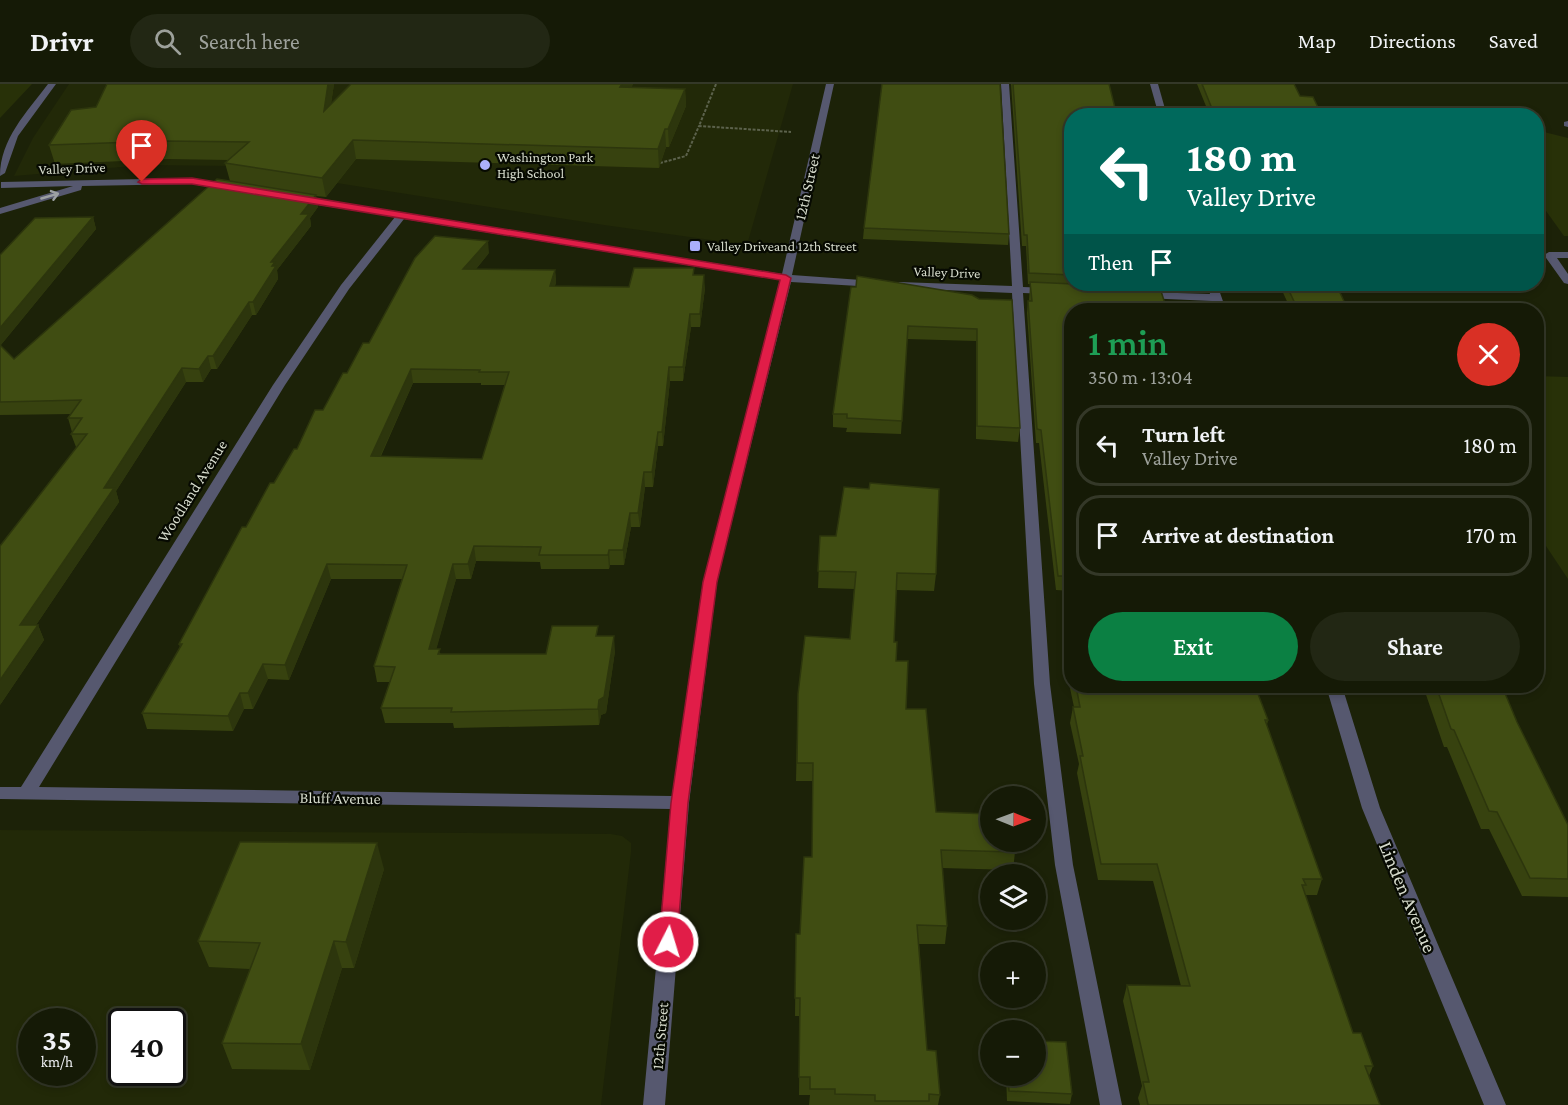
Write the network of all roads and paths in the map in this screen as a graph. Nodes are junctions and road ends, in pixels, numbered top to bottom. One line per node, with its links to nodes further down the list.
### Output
1 (52, 84): 9 (street)
2 (716, 84): 7 (path)
3 (830, 84): 8 (street, 12th Street)
4 (1005, 84): 22 (street)
5 (1154, 84): 6 (street)
6 (1161, 108)
7 (699, 126): 8 (path); 11 (path)
8 (820, 130): 20 (street, 12th Street)
9 (14, 136): 10 (street); 12 (street)
10 (0, 146)
11 (660, 163)
12 (0, 173)
13 (101, 182): 14 (street, Valley Drive); 15 (street, Valley Drive); 17 (street, one-way to 13)
14 (0, 186)
15 (239, 189)
16 (285, 197): 18 (street, Valley Drive)
17 (0, 211)
18 (401, 216): 20 (street, Valley Drive); 30 (street, Woodland Avenue)
19 (1568, 255): 21 (street)
20 (786, 278): 22 (street, Valley Drive); 31 (street, 12th Street)
21 (1568, 281)
22 (1016, 290): 24 (street, Valley Drive); 33 (street)
23 (1214, 291): 26 (street)
24 (1063, 292)
25 (1134, 295): 26 (street)
26 (1217, 298): 27 (street)
27 (1219, 303)
28 (1336, 693): 34 (street, Linden Avenue)
29 (0, 793): 30 (street, Bluff Avenue)
30 (26, 794): 31 (street, Bluff Avenue)
31 (680, 803): 32 (street, 12th Street)
32 (654, 1105)
33 (1111, 1105)
34 (1495, 1105)

